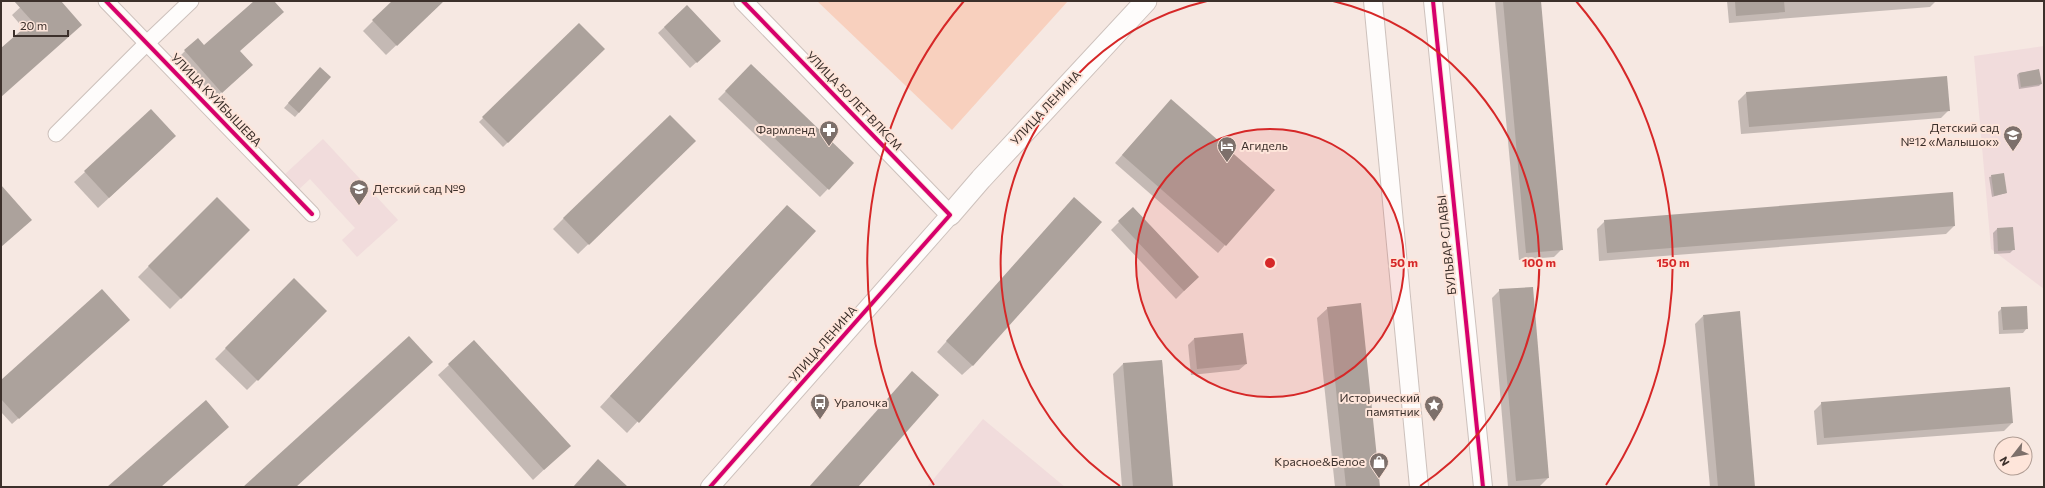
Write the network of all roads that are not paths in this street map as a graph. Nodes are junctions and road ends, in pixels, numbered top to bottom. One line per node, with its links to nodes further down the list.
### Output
1 (106, 1): 7 (street, УЛИЦА КУЙБЫШЕВА)
2 (192, 1): 7 (street)
3 (743, 1): 10 (street, УЛИЦА 50 ЛЕТ ВЛКСМ)
4 (1146, 1): 10 (main road, УЛИЦА ЛЕНИНА)
5 (1373, 1): 12 (street)
6 (1433, 1): 13 (street, БУЛЬВАР СЛАВЫ)
7 (146, 43): 8 (street); 9 (street, УЛИЦА КУЙБЫШЕВА)
8 (56, 134)
9 (312, 214)
10 (950, 215): 11 (street, УЛИЦА ЛЕНИНА)
11 (710, 487)
12 (1419, 487)
13 (1483, 487)

